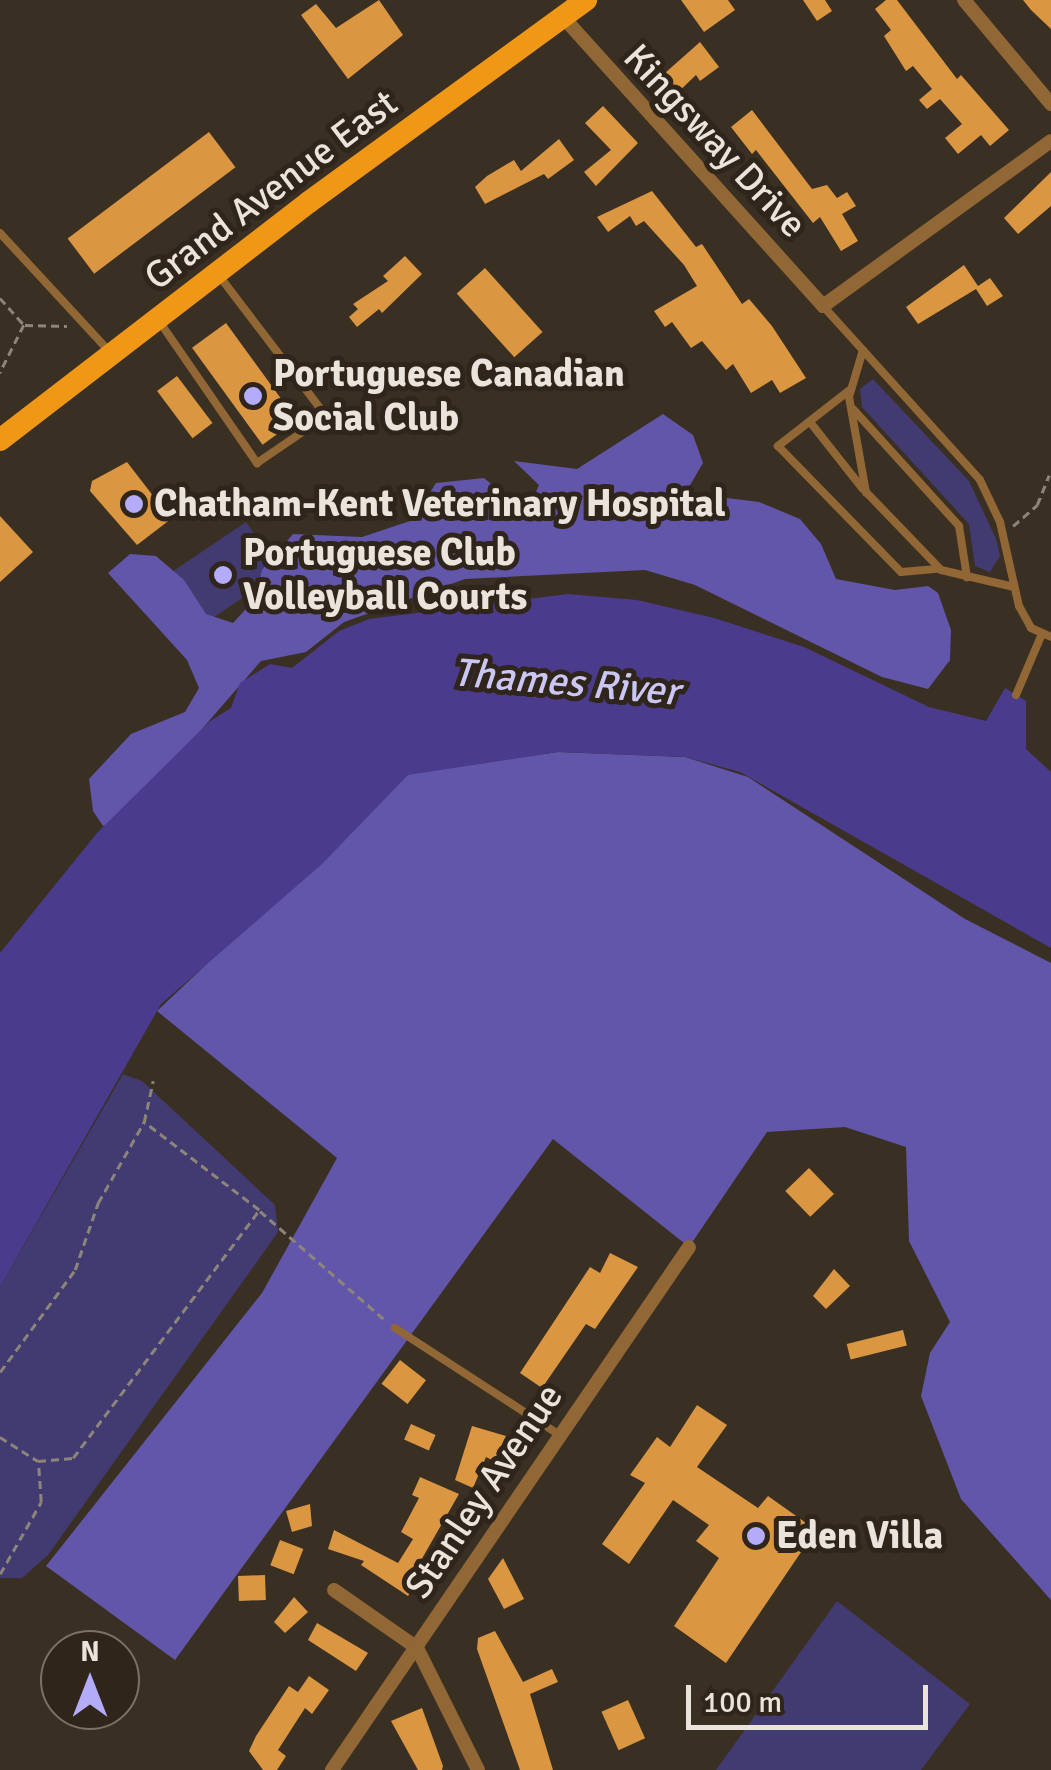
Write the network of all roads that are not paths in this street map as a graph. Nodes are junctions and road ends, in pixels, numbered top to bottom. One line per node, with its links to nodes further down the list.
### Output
1 (586, 0): 3 (main road, Grand Avenue East)
2 (964, 0): 4 (street)
3 (563, 17): 7 (main road, Grand Avenue East); 8 (street, Kingsway Drive)
4 (1051, 104)
5 (1051, 140): 8 (street)
6 (0, 234): 11 (lane)
7 (217, 274): 9 (main road, Grand Avenue East); 9 (lane)
8 (823, 306): 10 (lane)
9 (158, 319): 11 (main road, Grand Avenue East)
10 (864, 350): 12 (lane); 19 (lane)
11 (112, 354): 15 (main road, Grand Avenue East)
12 (852, 388): 13 (lane); 14 (lane)
13 (851, 406): 16 (lane); 18 (lane)
14 (810, 422): 16 (lane); 17 (lane)
15 (0, 440)
16 (866, 492): 17 (lane)
17 (941, 570): 18 (lane)
18 (967, 578): 19 (lane)
19 (1014, 587): 20 (lane)
20 (1046, 636): 21 (lane)
21 (1016, 695)
22 (690, 1247): 24 (street, Stanley Avenue)
23 (395, 1328): 24 (lane)
24 (560, 1435): 26 (street, Stanley Avenue)
25 (334, 1590): 26 (street)
26 (416, 1648): 27 (street, Stanley Avenue); 28 (street)
27 (332, 1770)
28 (478, 1770)

